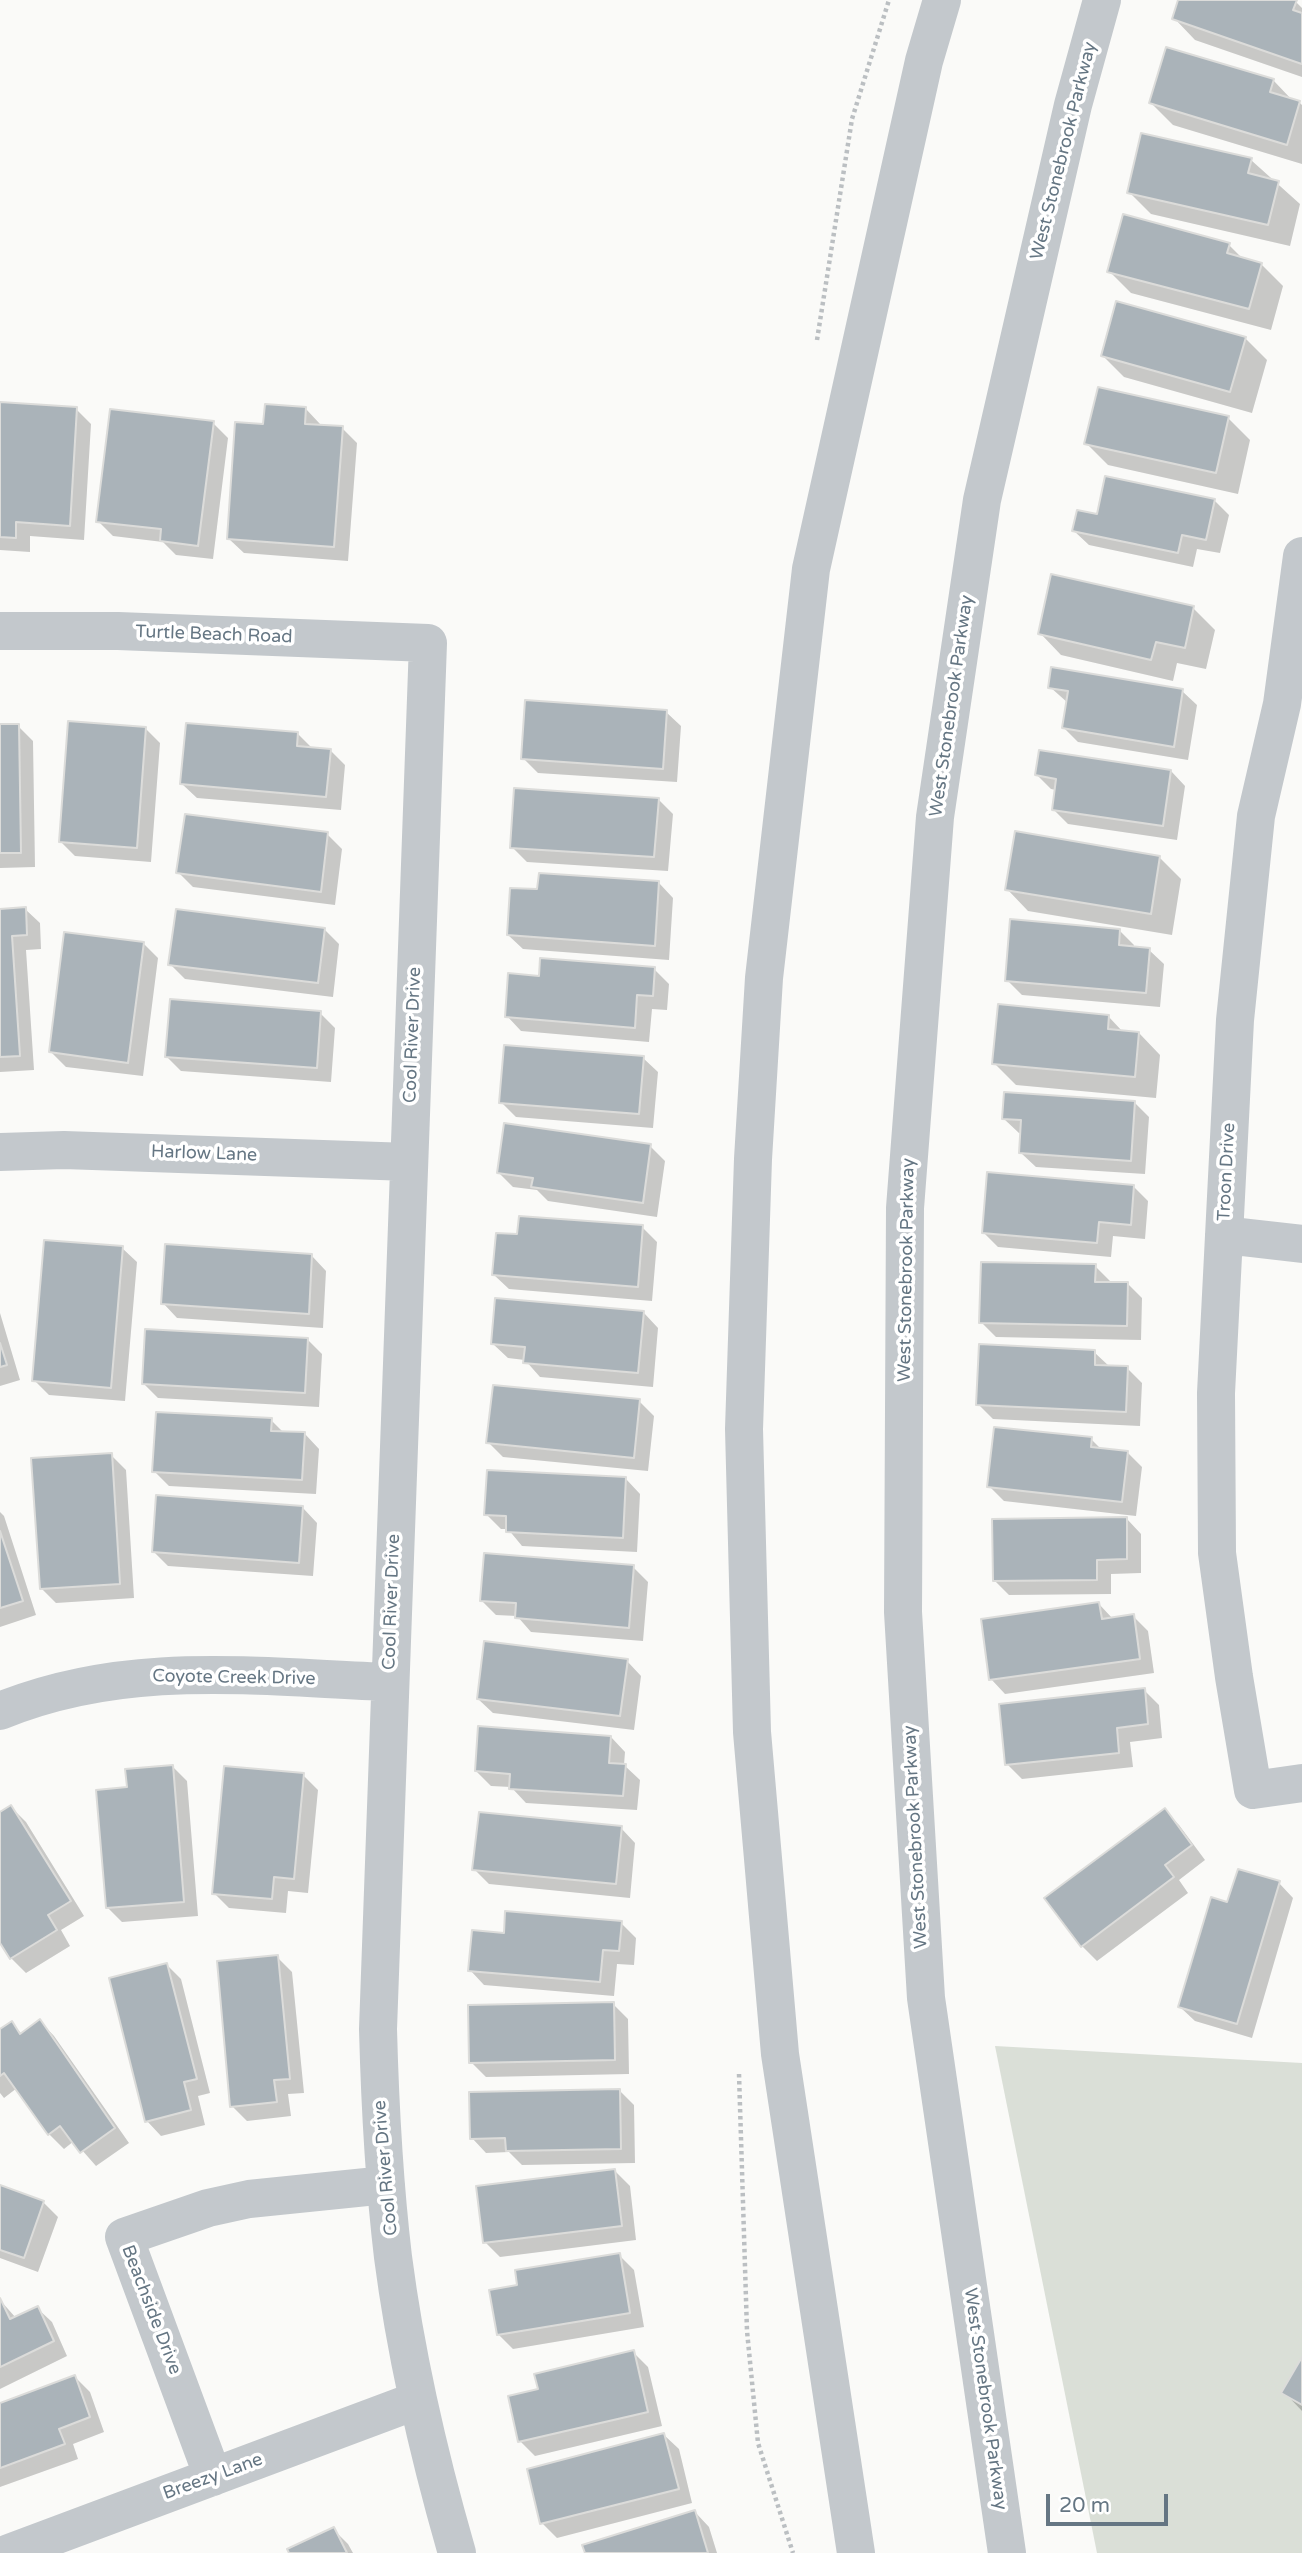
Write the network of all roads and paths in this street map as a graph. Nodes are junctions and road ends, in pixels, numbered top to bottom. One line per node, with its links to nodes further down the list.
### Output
1 (942, 0): 19 (street)
2 (1102, 0): 20 (street, West Stonebrook Parkway)
3 (1302, 556): 6 (street, Troon Drive)
4 (0, 631): 5 (street, Turtle Beach Road)
5 (428, 643): 8 (street, Cool River Drive)
6 (1292, 705): 9 (street, Troon Drive)
7 (0, 1152): 8 (street, Harlow Lane)
8 (408, 1162): 11 (street, Cool River Drive)
9 (1224, 1234): 10 (street); 13 (street, Troon Drive)
10 (1302, 1244)
11 (389, 1682): 12 (street, Coyote Creek Drive); 14 (street, Cool River Drive)
12 (0, 1710)
13 (1302, 1783)
14 (386, 2185): 15 (street, Cool River Drive); 16 (street, Beachside Drive)
15 (418, 2400): 16 (street, Breezy Lane); 18 (street, Cool River Drive)
16 (213, 2477): 17 (street, Breezy Lane)
17 (9, 2553)
18 (457, 2553)
19 (856, 2553)
20 (1007, 2553)

